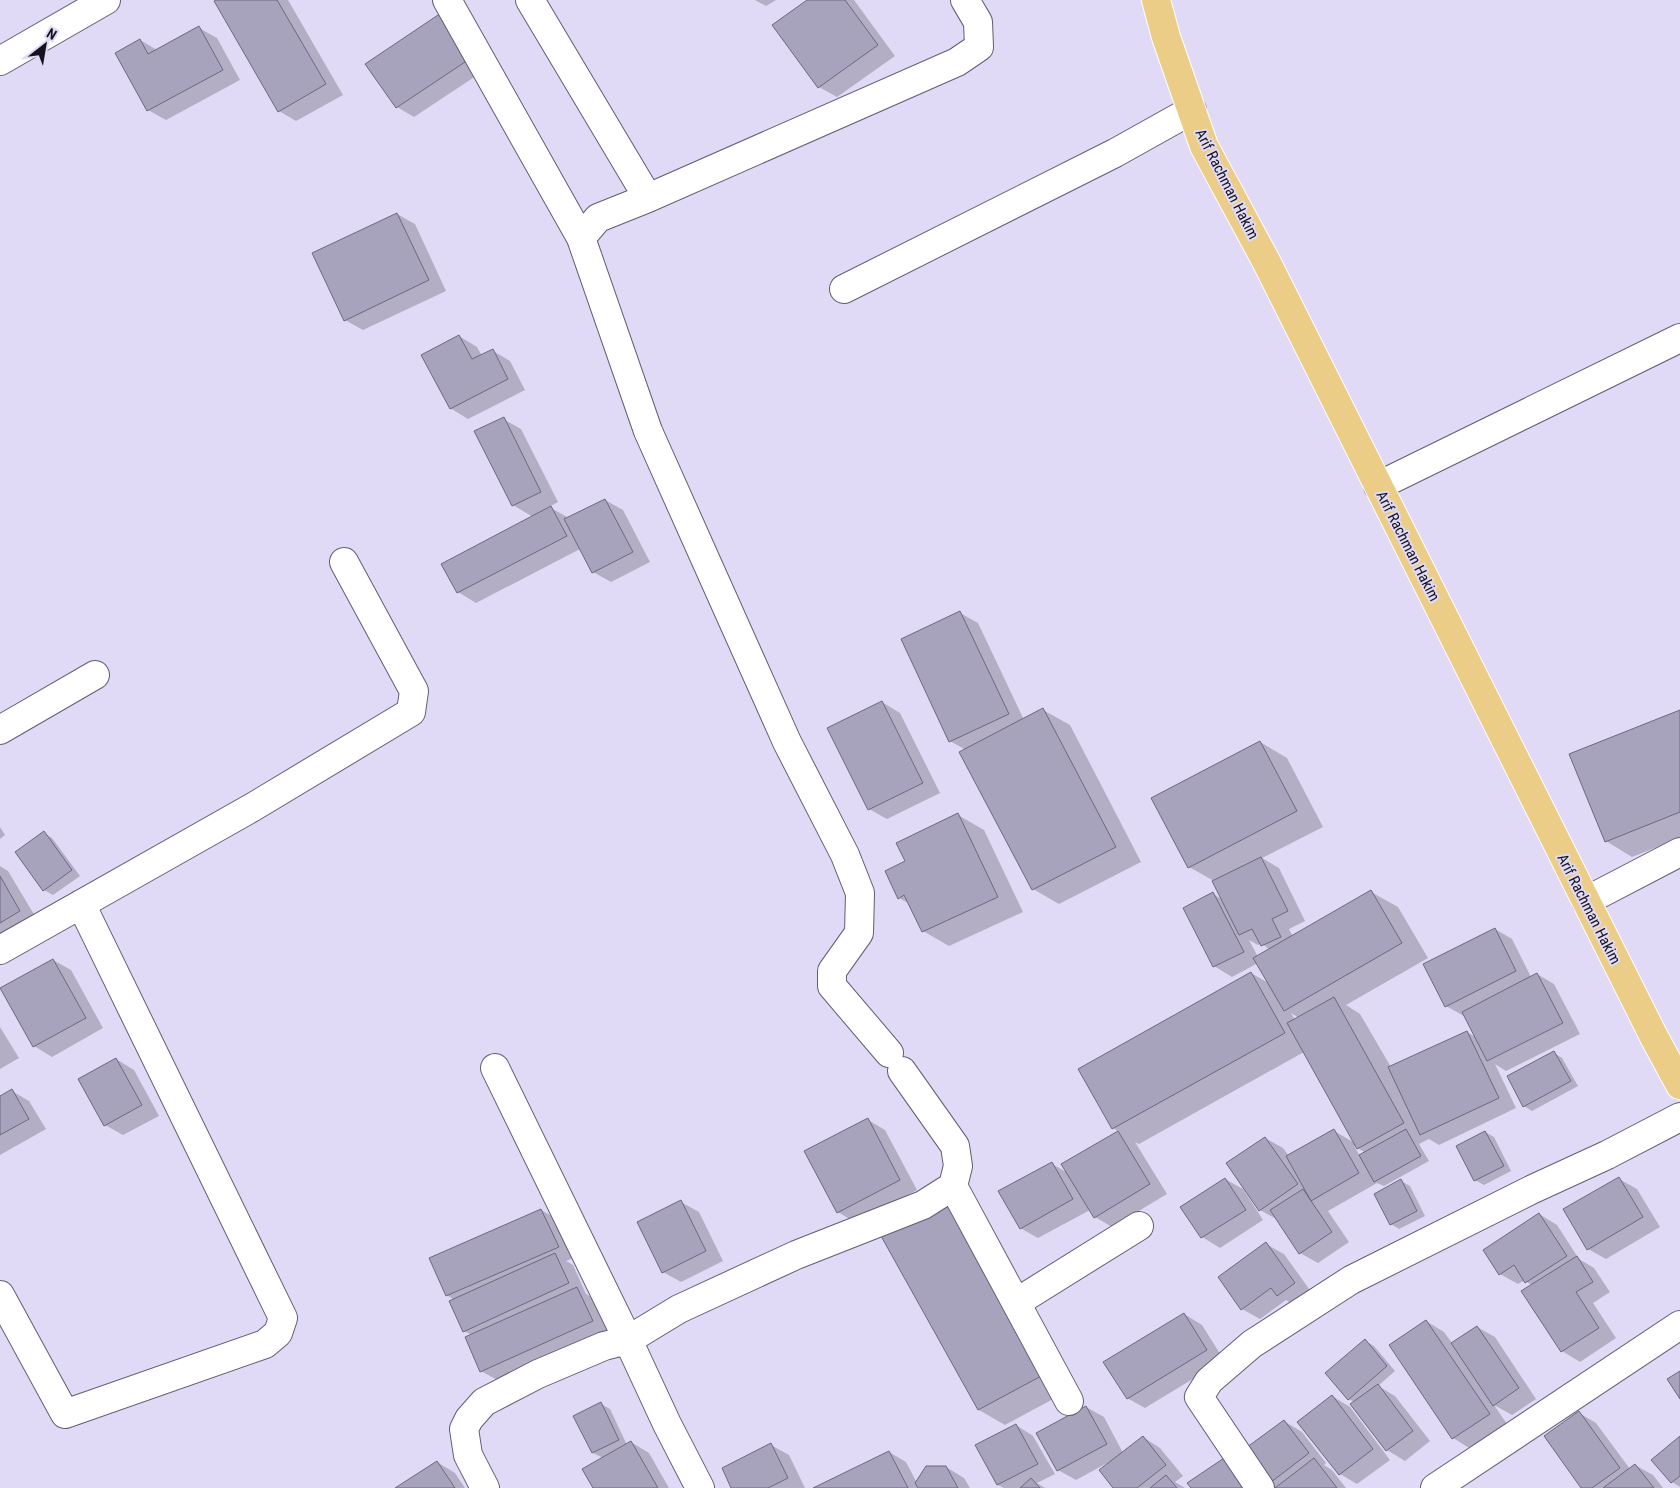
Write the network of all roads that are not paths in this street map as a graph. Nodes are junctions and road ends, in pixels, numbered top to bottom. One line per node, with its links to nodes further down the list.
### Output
1 (106, 0): 6 (street)
2 (447, 0): 9 (street)
3 (530, 0): 8 (street)
4 (965, 0): 8 (street)
5 (1156, 0): 7 (main road, Arif Rachman Hakim)
6 (0, 61)
7 (1192, 110): 10 (street); 12 (main road, Arif Rachman Hakim)
8 (648, 198): 9 (street)
9 (581, 238): 23 (street)
10 (844, 289)
11 (1680, 338): 12 (street)
12 (1378, 486): 17 (main road, Arif Rachman Hakim)
13 (344, 562): 18 (street)
14 (95, 675): 15 (street)
15 (0, 730)
16 (1680, 852): 17 (street)
17 (1586, 901): 21 (main road, Arif Rachman Hakim)
18 (81, 904): 19 (street); 25 (street)
19 (0, 950)
20 (495, 1068): 28 (street)
21 (1680, 1085)
22 (1680, 1117): 32 (street)
23 (953, 1186): 26 (street); 28 (street)
24 (1139, 1226): 26 (street)
25 (0, 1295)
26 (1017, 1302): 29 (street)
27 (1680, 1325): 33 (street)
28 (628, 1340): 30 (street); 31 (street)
29 (1069, 1401)
30 (484, 1488)
31 (700, 1488)
32 (1260, 1488)
33 (1435, 1488)

